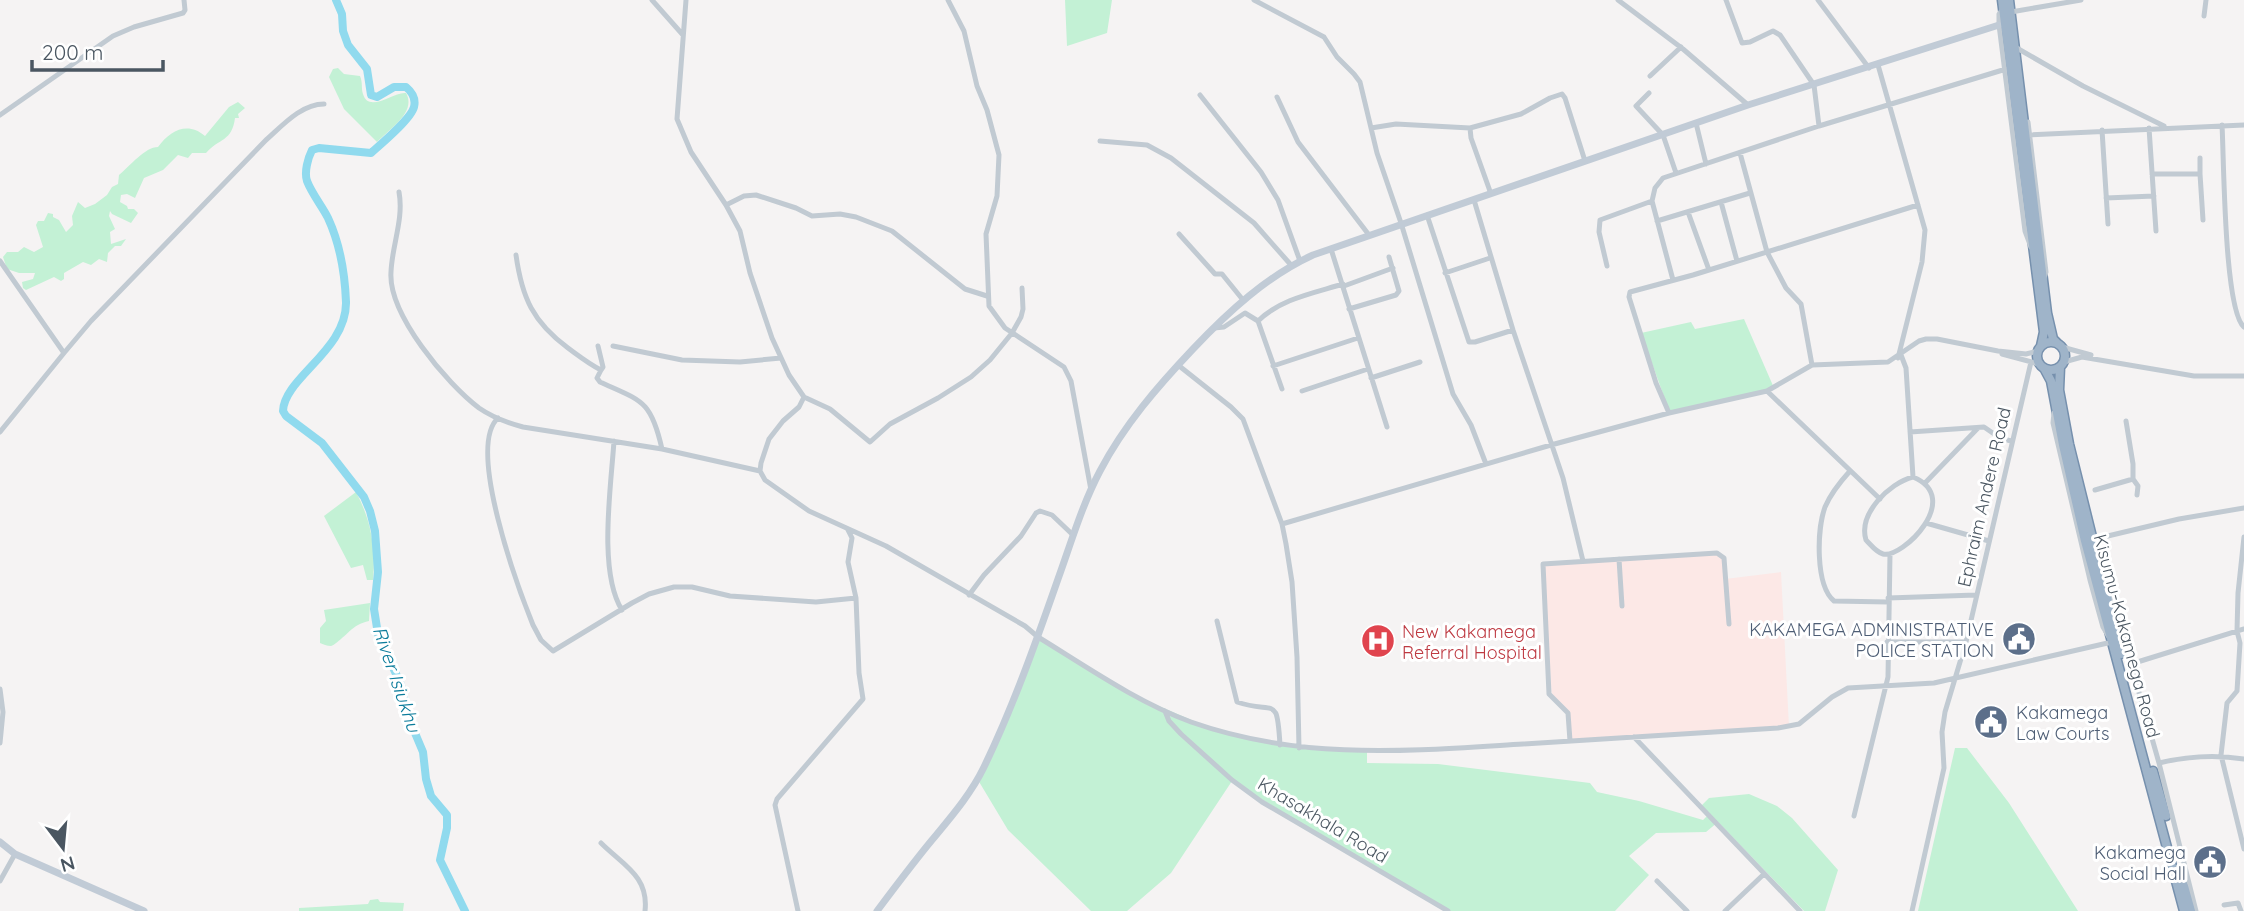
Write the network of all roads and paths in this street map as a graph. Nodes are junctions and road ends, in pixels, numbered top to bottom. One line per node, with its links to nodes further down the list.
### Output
1 (184, 0): 30 (street)
2 (652, 0): 15 (street)
3 (686, 0): 15 (street)
4 (948, 0): 87 (street)
5 (1254, 0): 36 (street)
6 (1618, 0): 16 (street)
7 (1726, 0): 22 (street)
8 (1818, 0): 19 (street)
9 (2009, 0): 12 (highway)
10 (2081, 0): 12 (street)
11 (2206, 0): 13 (street)
12 (2005, 7): 14 (street); 17 (highway); 70 (highway)
13 (2204, 16)
14 (1999, 25): 18 (main road); 20 (street)
15 (683, 35): 58 (street)
16 (1681, 47): 21 (street); 27 (street)
17 (2015, 47): 29 (highway); 35 (street)
18 (1878, 65): 19 (main road); 28 (street)
19 (1868, 68): 22 (main road)
20 (2006, 69): 28 (street); 70 (street)
21 (1650, 76)
22 (1814, 85): 27 (main road); 34 (street)
23 (1649, 93): 40 (street)
24 (1200, 94): 76 (street)
25 (1277, 97): 68 (street)
26 (324, 104): 101 (street)
27 (1748, 105): 31 (main road)
28 (1890, 105): 34 (street); 59 (street)
29 (2023, 113): 41 (street); 84 (highway)
30 (0, 115)
31 (1696, 123): 40 (main road); 46 (street)
32 (2222, 125): 33 (street); 35 (street); 91 (street)
33 (2244, 125)
34 (1819, 126): 43 (street)
35 (2167, 127): 38 (street)
36 (1371, 128): 37 (street); 64 (street)
37 (1470, 128): 45 (street); 52 (street)
38 (2150, 128): 39 (street); 48 (street)
39 (2102, 130): 41 (street); 54 (street)
40 (1662, 135): 45 (main road); 47 (street)
41 (2029, 135): 84 (street)
42 (1100, 141): 78 (street)
43 (1740, 153): 46 (street); 51 (street)
44 (2200, 158): 49 (street)
45 (1585, 161): 52 (main road)
46 (1706, 164): 47 (street)
47 (1676, 173): 56 (street)
48 (2152, 174): 49 (street); 53 (street)
49 (2200, 174): 62 (street)
50 (399, 192): 120 (street)
51 (1750, 193): 57 (street); 71 (street)
52 (1491, 194): 55 (main road)
53 (2154, 196): 54 (street); 66 (street)
54 (2106, 198): 65 (street)
55 (1474, 200): 61 (main road); 74 (street)
56 (1651, 201): 63 (street); 79 (street)
57 (1721, 202): 60 (street); 77 (street)
58 (726, 205): 87 (street); 103 (street)
59 (1918, 205): 71 (street); 102 (street)
60 (1688, 212): 63 (street); 81 (street)
61 (1427, 215): 64 (main road); 82 (street)
62 (2203, 220)
63 (1657, 222): 83 (street)
64 (1401, 223): 68 (main road); 130 (street)
65 (2108, 224)
66 (2156, 231)
67 (1179, 234): 88 (street)
68 (1369, 235): 69 (main road)
69 (1331, 249): 76 (main road); 85 (street)
70 (2033, 250): 100 (highway)
71 (1767, 252): 77 (street); 107 (street)
72 (516, 255): 112 (street)
73 (1389, 257): 80 (street)
74 (1490, 258): 82 (street); 93 (street)
75 (0, 261): 101 (street)
76 (1300, 261): 78 (main road)
77 (1737, 261): 81 (street)
78 (1291, 265): 88 (main road)
79 (1607, 266)
80 (1393, 268): 85 (street); 89 (street)
81 (1709, 270): 83 (street)
82 (1446, 273): 93 (street)
83 (1674, 280): 119 (street)
84 (2043, 281): 96 (highway)
85 (1343, 285): 89 (street); 90 (street)
86 (1022, 288): 94 (street)
87 (987, 296): 94 (street)
88 (1243, 300): 92 (main road)
89 (1349, 309): 95 (street)
90 (1258, 321): 92 (street); 110 (street)
91 (2244, 327)
92 (1212, 328): 106 (main road)
93 (1513, 330): 128 (street)
94 (1012, 333): 118 (street); 136 (street)
95 (1358, 338): 110 (street); 111 (street)
96 (2059, 345): 100 (highway); 105 (street); 109 (highway)
97 (598, 346): 112 (street)
98 (613, 346): 103 (street)
99 (1986, 349): 100 (street); 102 (street); 108 (street)
100 (2040, 349): 108 (highway)
101 (64, 353): 124 (street)
102 (1899, 356): 107 (street); 125 (street)
103 (781, 358): 118 (street)
104 (1420, 362): 114 (street)
105 (2114, 362): 109 (street); 113 (street)
106 (1178, 365): 136 (main road); 142 (street)
107 (1812, 365): 117 (street)
108 (2038, 365): 109 (highway); 127 (street, Ephraim Andere Road); 165 (highway, Kisumu-Kakamega Road)
109 (2062, 365): 146 (highway, Kisumu-Kakamega Road)
110 (1273, 366): 115 (street)
111 (1368, 369): 114 (street); 116 (street)
112 (601, 370): 129 (street)
113 (2244, 376)
114 (1371, 378): 122 (street)
115 (1282, 389)
116 (1302, 391)
117 (1767, 391): 119 (street); 132 (street)
118 (804, 397): 131 (street)
119 (1670, 413): 128 (street)
120 (498, 418): 126 (street); 157 (street)
121 (2126, 421): 134 (street)
122 (1387, 427)
123 (1978, 428): 125 (street); 127 (street); 135 (street)
124 (0, 432)
125 (1910, 432): 133 (street)
126 (614, 441): 129 (street); 157 (street)
127 (2011, 441): 147 (street, Ephraim Andere Road)
128 (1551, 444): 130 (street); 150 (street)
129 (662, 449): 131 (street)
130 (1486, 464): 142 (street)
131 (760, 471): 143 (street)
132 (1850, 471): 139 (street); 155 (street)
133 (1913, 477): 135 (street); 139 (street)
134 (2133, 479): 137 (street); 138 (street)
135 (1925, 483): 141 (street)
136 (1091, 490): 144 (main road)
137 (2095, 490)
138 (2137, 495)
139 (1880, 499): 148 (street)
140 (2244, 508): 146 (street)
141 (1926, 523): 147 (street); 148 (street)
142 (1282, 524): 176 (street)
143 (848, 530): 152 (street); 154 (street)
144 (1073, 535): 152 (street); 162 (main road)
145 (2244, 537): 151 (street)
146 (2093, 540): 166 (street); 181 (highway, Kisumu-Kakamega Road)
147 (1989, 541): 153 (street, Ephraim Andere Road)
148 (1890, 554): 155 (street)
149 (1619, 559): 150 (street); 156 (street); 159 (street)
150 (1583, 561): 173 (street)
151 (2242, 568): 161 (street)
152 (969, 595): 162 (street)
153 (1976, 595): 155 (street); 164 (street, Ephraim Andere Road)
154 (856, 598): 157 (street); 193 (street)
155 (1888, 600): 163 (street)
156 (1622, 606)
157 (622, 610)
158 (1217, 621): 175 (street)
159 (1729, 624)
160 (2244, 629): 161 (street)
161 (2237, 631): 166 (street); 170 (street)
162 (1038, 637): 171 (street); 194 (main road)
163 (1887, 642): 164 (street); 168 (street)
164 (1966, 642): 167 (street, Ephraim Andere Road)
165 (2112, 642): 167 (street); 200 (highway, Kisumu-Kakamega Road)
166 (2131, 664): 179 (street)
167 (1955, 679): 168 (street); 199 (street, Ephraim Andere Road)
168 (1885, 686): 172 (street); 182 (street)
169 (0, 689): 174 (street)
170 (2240, 691): 177 (street)
171 (1164, 710): 175 (street); 195 (street, Khasakhala Road)
172 (1634, 737): 173 (street); 187 (street)
173 (1570, 741): 176 (street)
174 (0, 743)
175 (1280, 745): 176 (street)
176 (1299, 748)
177 (2221, 755): 178 (street); 179 (street); 185 (street)
178 (2244, 759)
179 (2158, 764): 180 (street)
180 (2167, 796): 181 (street); 201 (street)
181 (2164, 808): 201 (highway, Kisumu-Kakamega Road)
182 (1854, 816)
183 (0, 842): 186 (main road)
184 (601, 843): 192 (street)
185 (2244, 849)
186 (15, 854): 188 (street); 191 (main road)
187 (1764, 874): 197 (street); 198 (street)
188 (0, 881)
189 (1657, 881): 196 (street)
190 (2224, 905): 202 (street)
191 (144, 911)
192 (645, 911)
193 (798, 911)
194 (877, 911)
195 (1448, 911)
196 (1687, 911)
197 (1725, 911)
198 (1800, 911)
199 (1912, 911)
200 (2184, 911)
201 (2193, 911)
202 (2242, 911)

